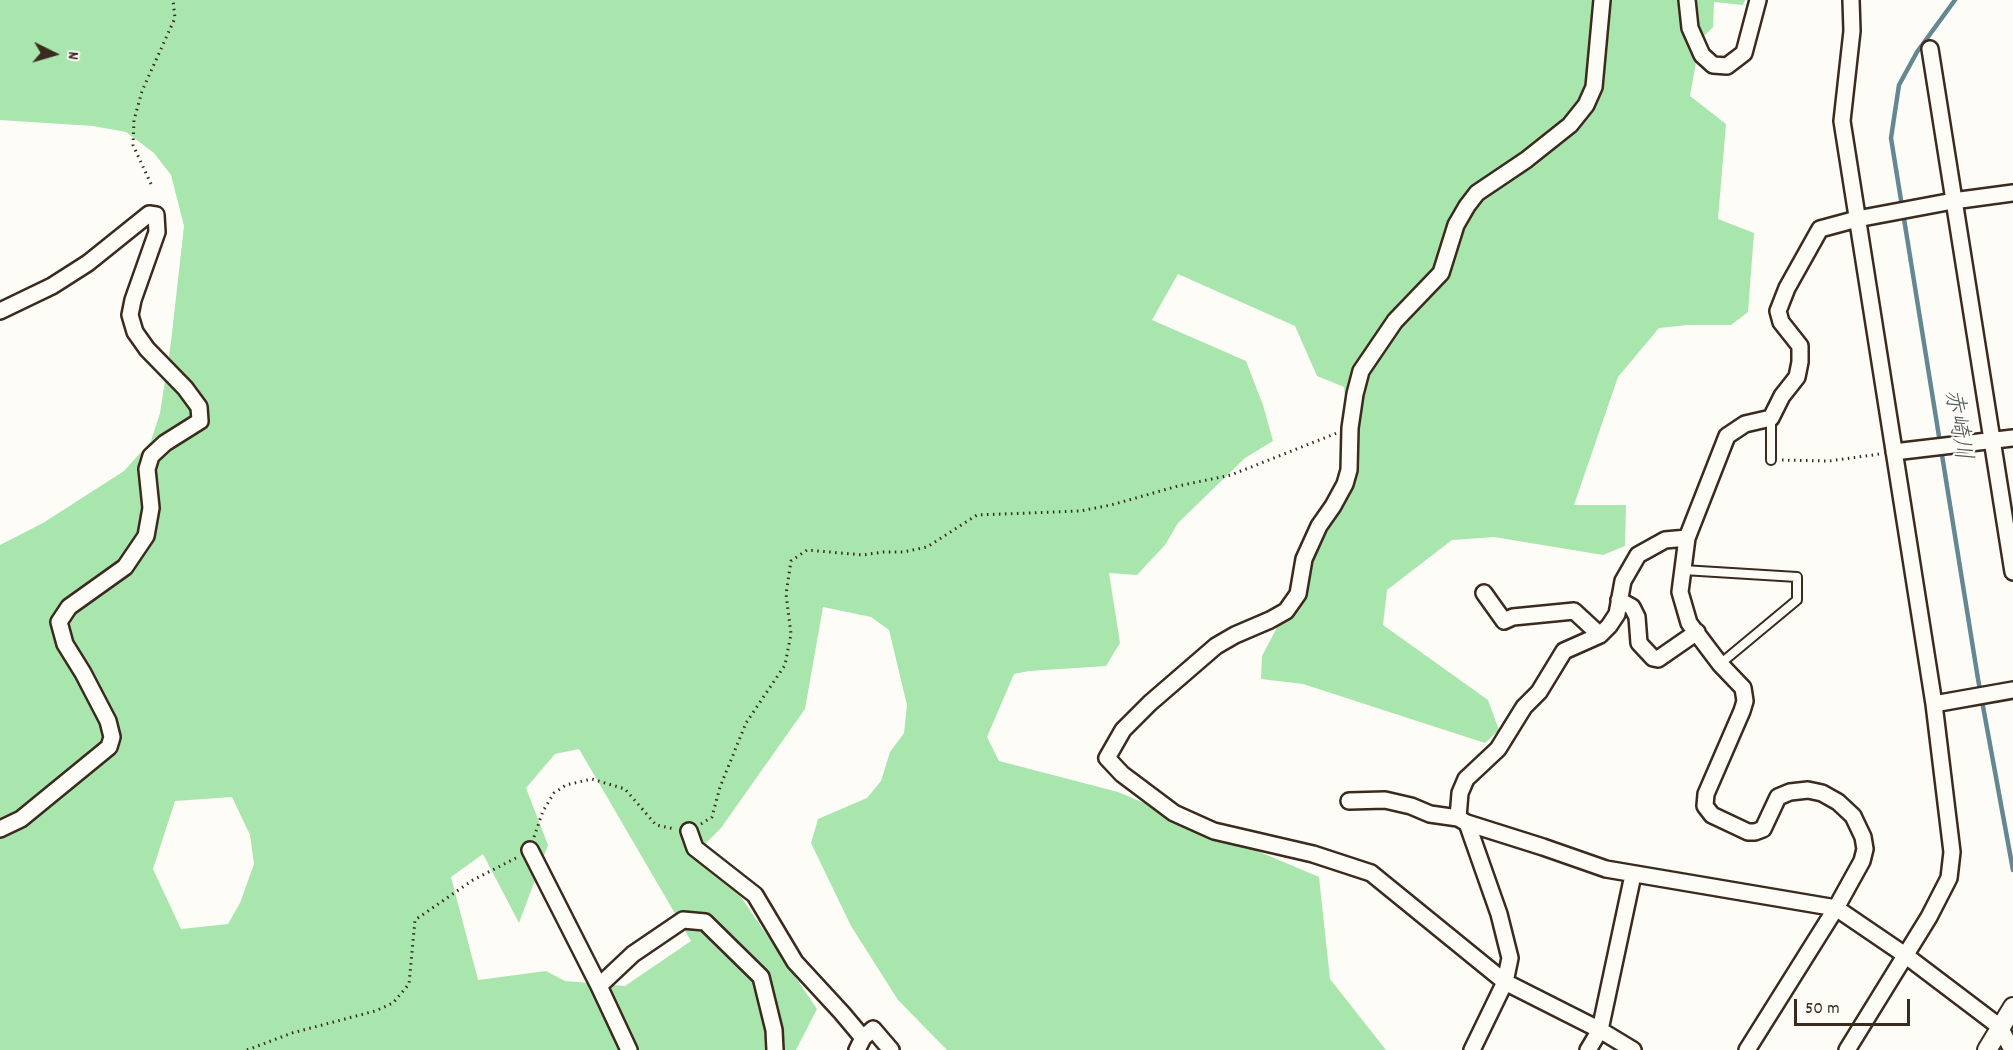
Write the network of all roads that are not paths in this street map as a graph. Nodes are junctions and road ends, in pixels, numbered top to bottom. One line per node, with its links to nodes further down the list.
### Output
1 (1602, 0): 33 (street)
2 (1687, 0): 3 (street)
3 (1758, 0)
4 (1851, 0): 8 (street)
5 (1930, 49): 7 (street)
6 (2013, 193): 7 (street)
7 (1953, 201): 8 (street); 12 (street)
8 (1857, 219): 10 (street); 13 (street)
9 (0, 311): 27 (street)
10 (1771, 418): 14 (lane); 15 (street)
11 (2013, 438): 12 (street)
12 (1992, 441): 13 (street); 17 (street)
13 (1894, 452): 24 (street)
14 (1771, 460)
15 (1687, 538): 16 (street); 19 (street)
16 (1683, 570): 20 (street); 22 (lane)
17 (2013, 572)
18 (1484, 593): 21 (street)
19 (1619, 600): 20 (street); 21 (street)
20 (1697, 632): 22 (street)
21 (1600, 634): 26 (street)
22 (1720, 664): 31 (street)
23 (2013, 690): 24 (street)
24 (1934, 704): 32 (street)
25 (1349, 801): 26 (street)
26 (1462, 821): 30 (street); 33 (street)
27 (0, 830)
28 (690, 831): 38 (street)
29 (530, 850): 34 (street)
30 (1633, 875): 31 (street); 37 (street)
31 (1836, 908): 32 (street); 45 (street)
32 (1905, 955): 36 (street); 46 (street)
33 (1505, 982): 37 (street); 42 (street)
34 (599, 986): 39 (street); 40 (street)
35 (2013, 1007): 36 (street)
36 (2000, 1027): 47 (street); 48 (street)
37 (1600, 1030): 43 (street); 44 (street)
38 (860, 1044): 41 (street)
39 (629, 1050)
40 (775, 1050)
41 (891, 1050)
42 (1472, 1050)
43 (1588, 1050)
44 (1633, 1050)
45 (1747, 1050)
46 (1847, 1050)
47 (1987, 1050)
48 (2012, 1050)

